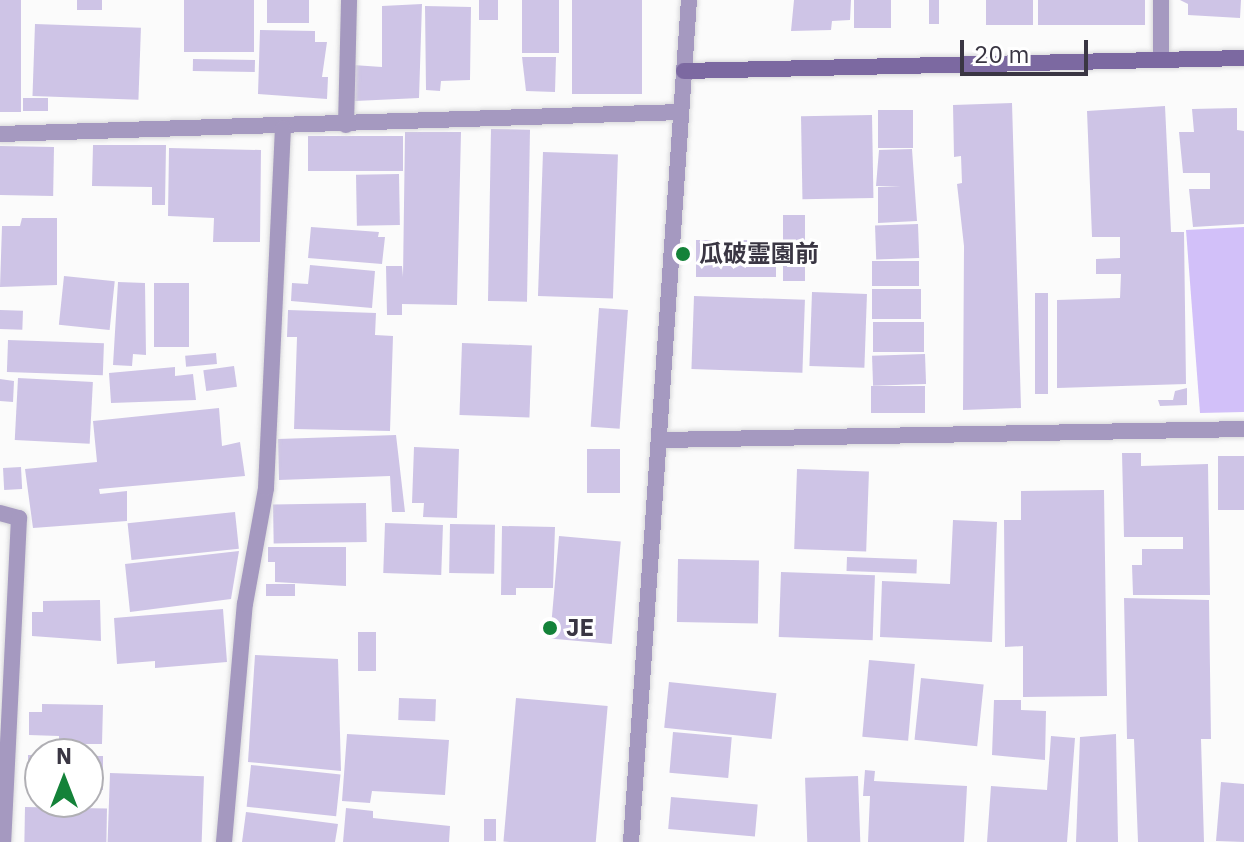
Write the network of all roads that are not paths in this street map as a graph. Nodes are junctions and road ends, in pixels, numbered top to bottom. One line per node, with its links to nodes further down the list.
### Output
1 (349, 0): 8 (street)
2 (689, 0): 6 (street)
3 (1161, 0): 5 (street)
4 (1244, 58): 5 (street)
5 (1161, 60): 6 (street)
6 (684, 71): 7 (street)
7 (681, 112): 8 (street); 12 (street)
8 (346, 125): 9 (street)
9 (283, 128): 10 (street); 15 (street)
10 (0, 134)
11 (1244, 429): 12 (street)
12 (662, 440): 16 (street)
13 (0, 513): 14 (street)
14 (3, 842)
15 (224, 842)
16 (631, 842)

